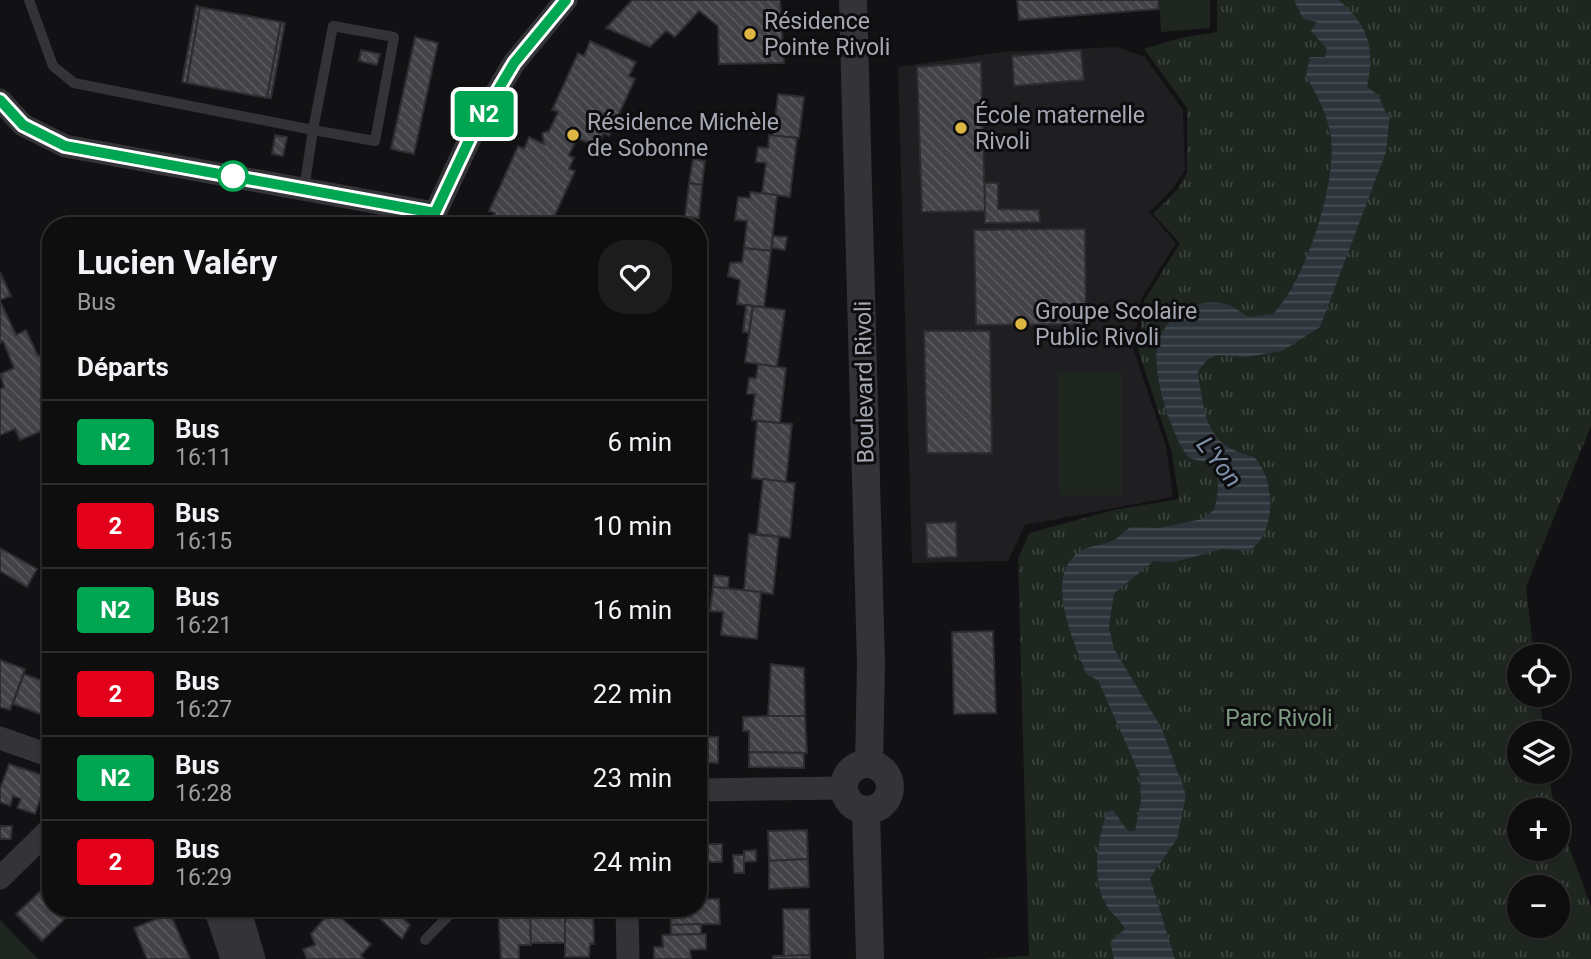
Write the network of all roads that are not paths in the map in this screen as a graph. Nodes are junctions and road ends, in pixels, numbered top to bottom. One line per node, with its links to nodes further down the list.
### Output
1 (29, 0): 5 (lane)
2 (566, 0): 8 (street)
3 (853, 0): 11 (street, Boulevard Rivoli)
4 (0, 100): 6 (street)
5 (313, 130): 5 (lane); 6 (lane)
6 (304, 189): 7 (street)
7 (423, 217)
8 (433, 217)
9 (0, 737): 10 (street)
10 (42, 753)
11 (869, 764): 12 (street); 14 (street)
12 (844, 788): 13 (street); 14 (street)
13 (707, 790)
14 (866, 810): 25 (street)
15 (42, 837): 16 (street)
16 (0, 878)
17 (229, 917): 22 (street)
18 (230, 917): 23 (street)
19 (447, 917): 21 (lane)
20 (627, 917): 24 (street)
21 (425, 940)
22 (232, 959)
23 (254, 959)
24 (628, 959)
25 (870, 959)

